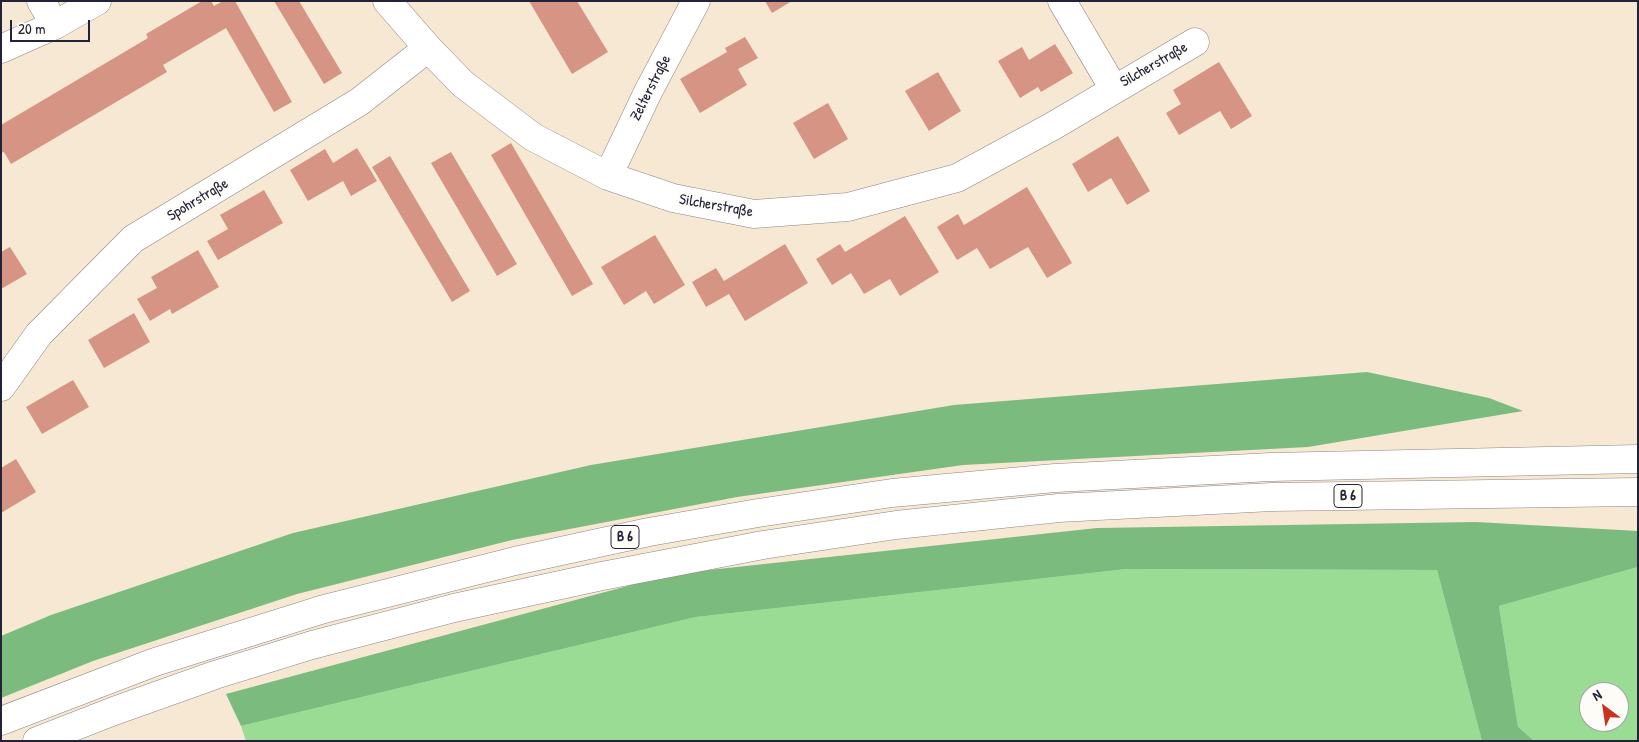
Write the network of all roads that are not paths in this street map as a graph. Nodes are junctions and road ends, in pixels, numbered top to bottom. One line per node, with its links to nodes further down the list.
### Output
1 (40, 1): 6 (main road)
2 (97, 1): 6 (main road)
3 (387, 1): 8 (main road, Silcherstraße)
4 (696, 1): 11 (main road, Zelterstraße)
5 (1062, 1): 10 (main road, Silcherstraße)
6 (56, 25): 9 (main road)
7 (1195, 42): 10 (main road, Silcherstraße)
8 (428, 48): 11 (main road, Silcherstraße); 12 (main road, Spohrstraße)
9 (1, 49)
10 (1114, 89): 11 (main road, Silcherstraße)
11 (608, 176)
12 (1, 387)
13 (1638, 459): 15 (main road, B 6)
14 (1638, 492): 16 (main road, B 6)
15 (1, 721)
16 (38, 741)

